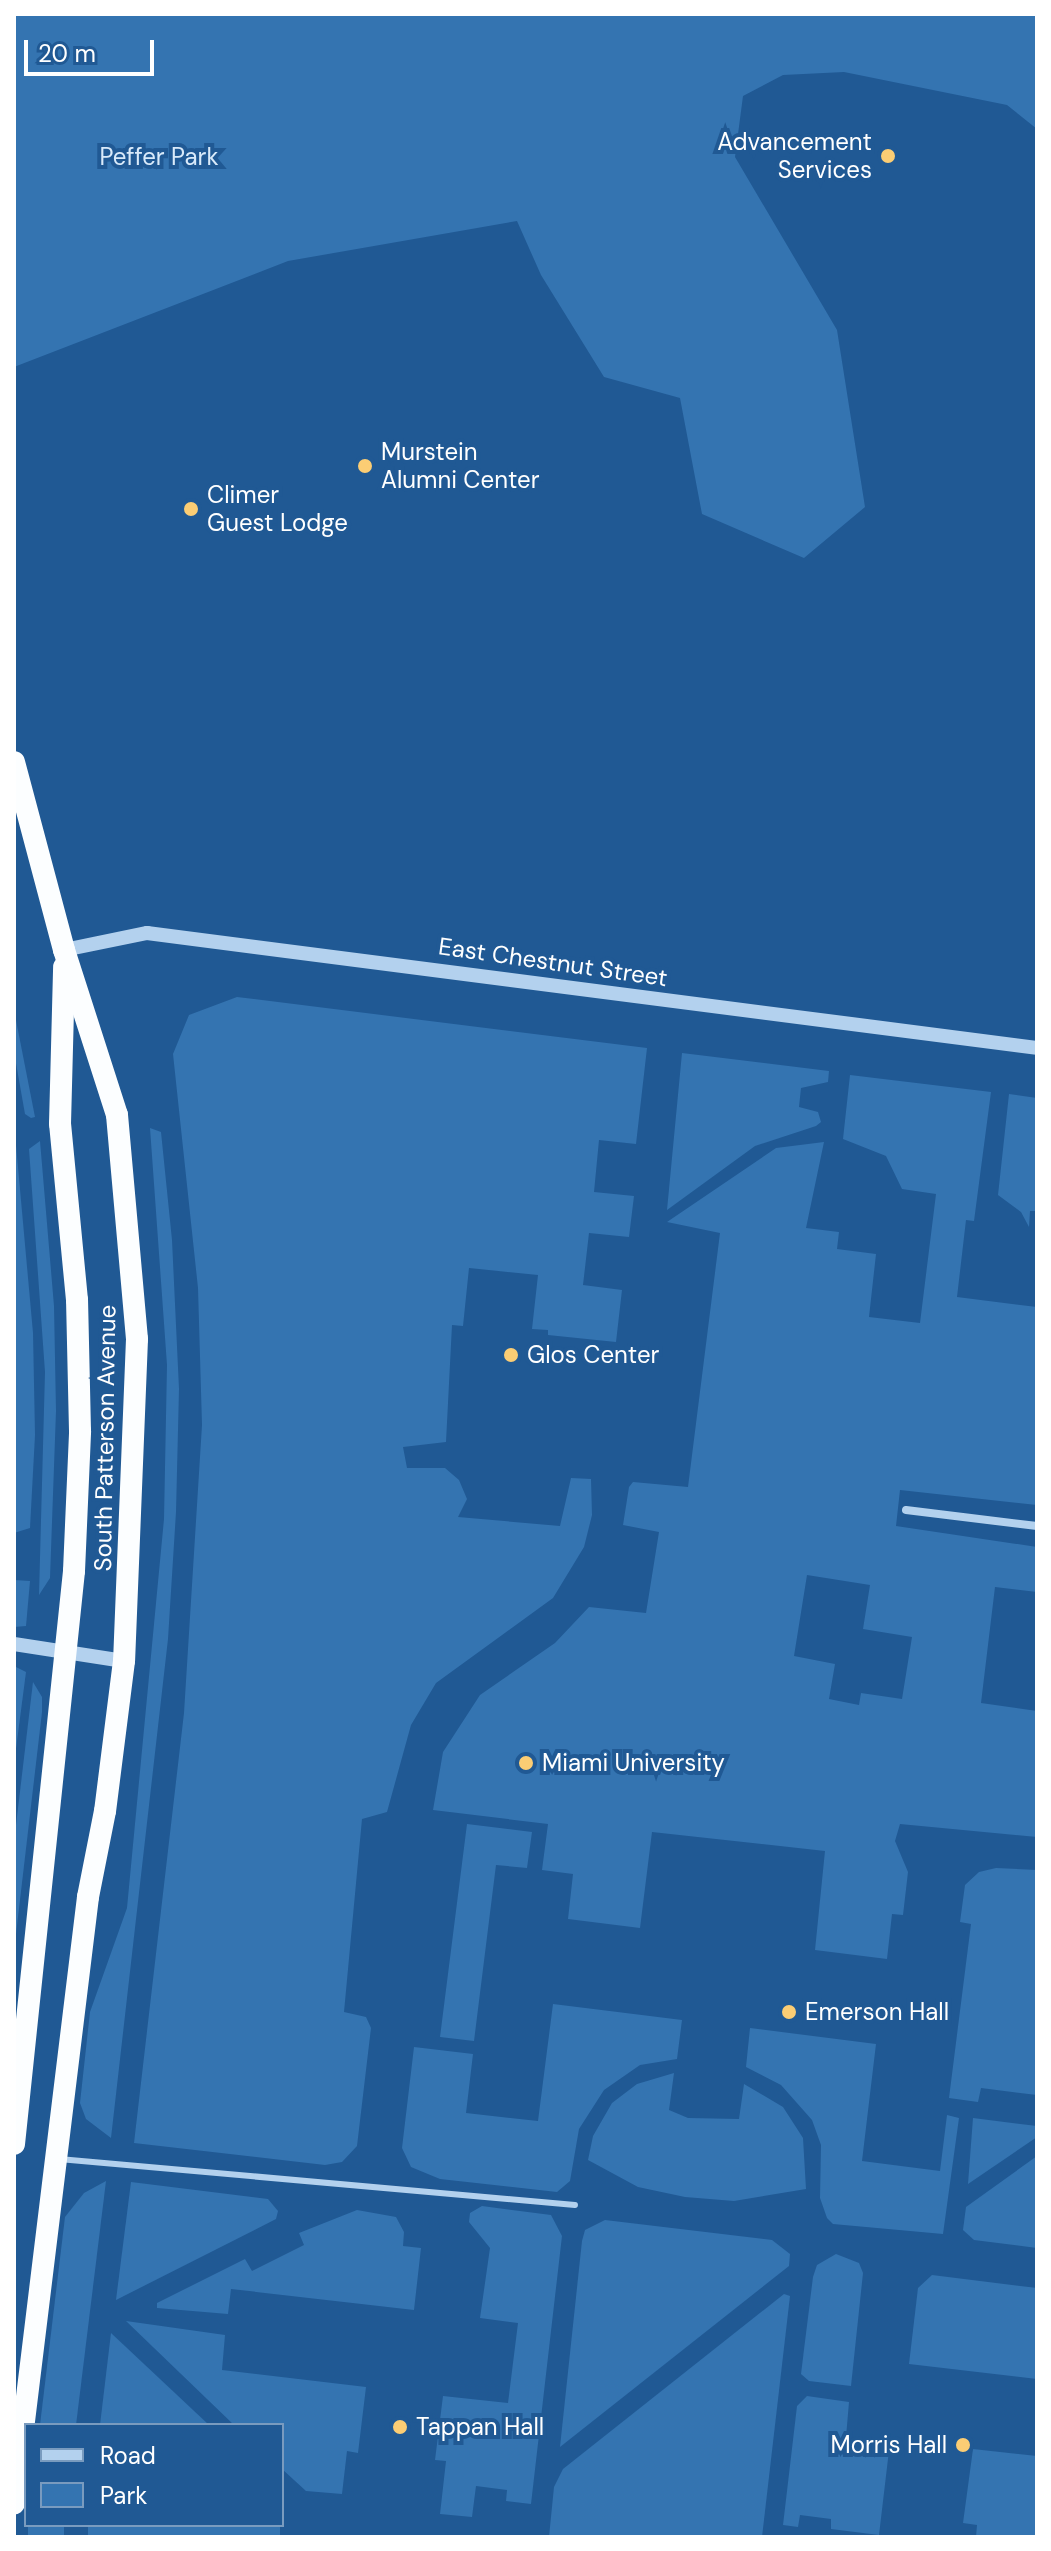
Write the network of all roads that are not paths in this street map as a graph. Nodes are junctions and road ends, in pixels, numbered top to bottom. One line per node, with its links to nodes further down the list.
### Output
1 (14, 762): 2 (highway)
2 (64, 950): 3 (street, East Chestnut Street); 7 (highway, South Patterson Avenue); 8 (highway, South Patterson Avenue)
3 (1037, 1048)
4 (906, 1510): 5 (street)
5 (1037, 1526)
6 (14, 1644): 7 (street)
7 (67, 1651): 8 (street); 9 (highway, South Patterson Avenue)
8 (124, 1661): 10 (highway, South Patterson Avenue)
9 (14, 2144)
10 (56, 2158): 11 (lane); 12 (highway, South Patterson Avenue)
11 (575, 2205)
12 (14, 2503)

